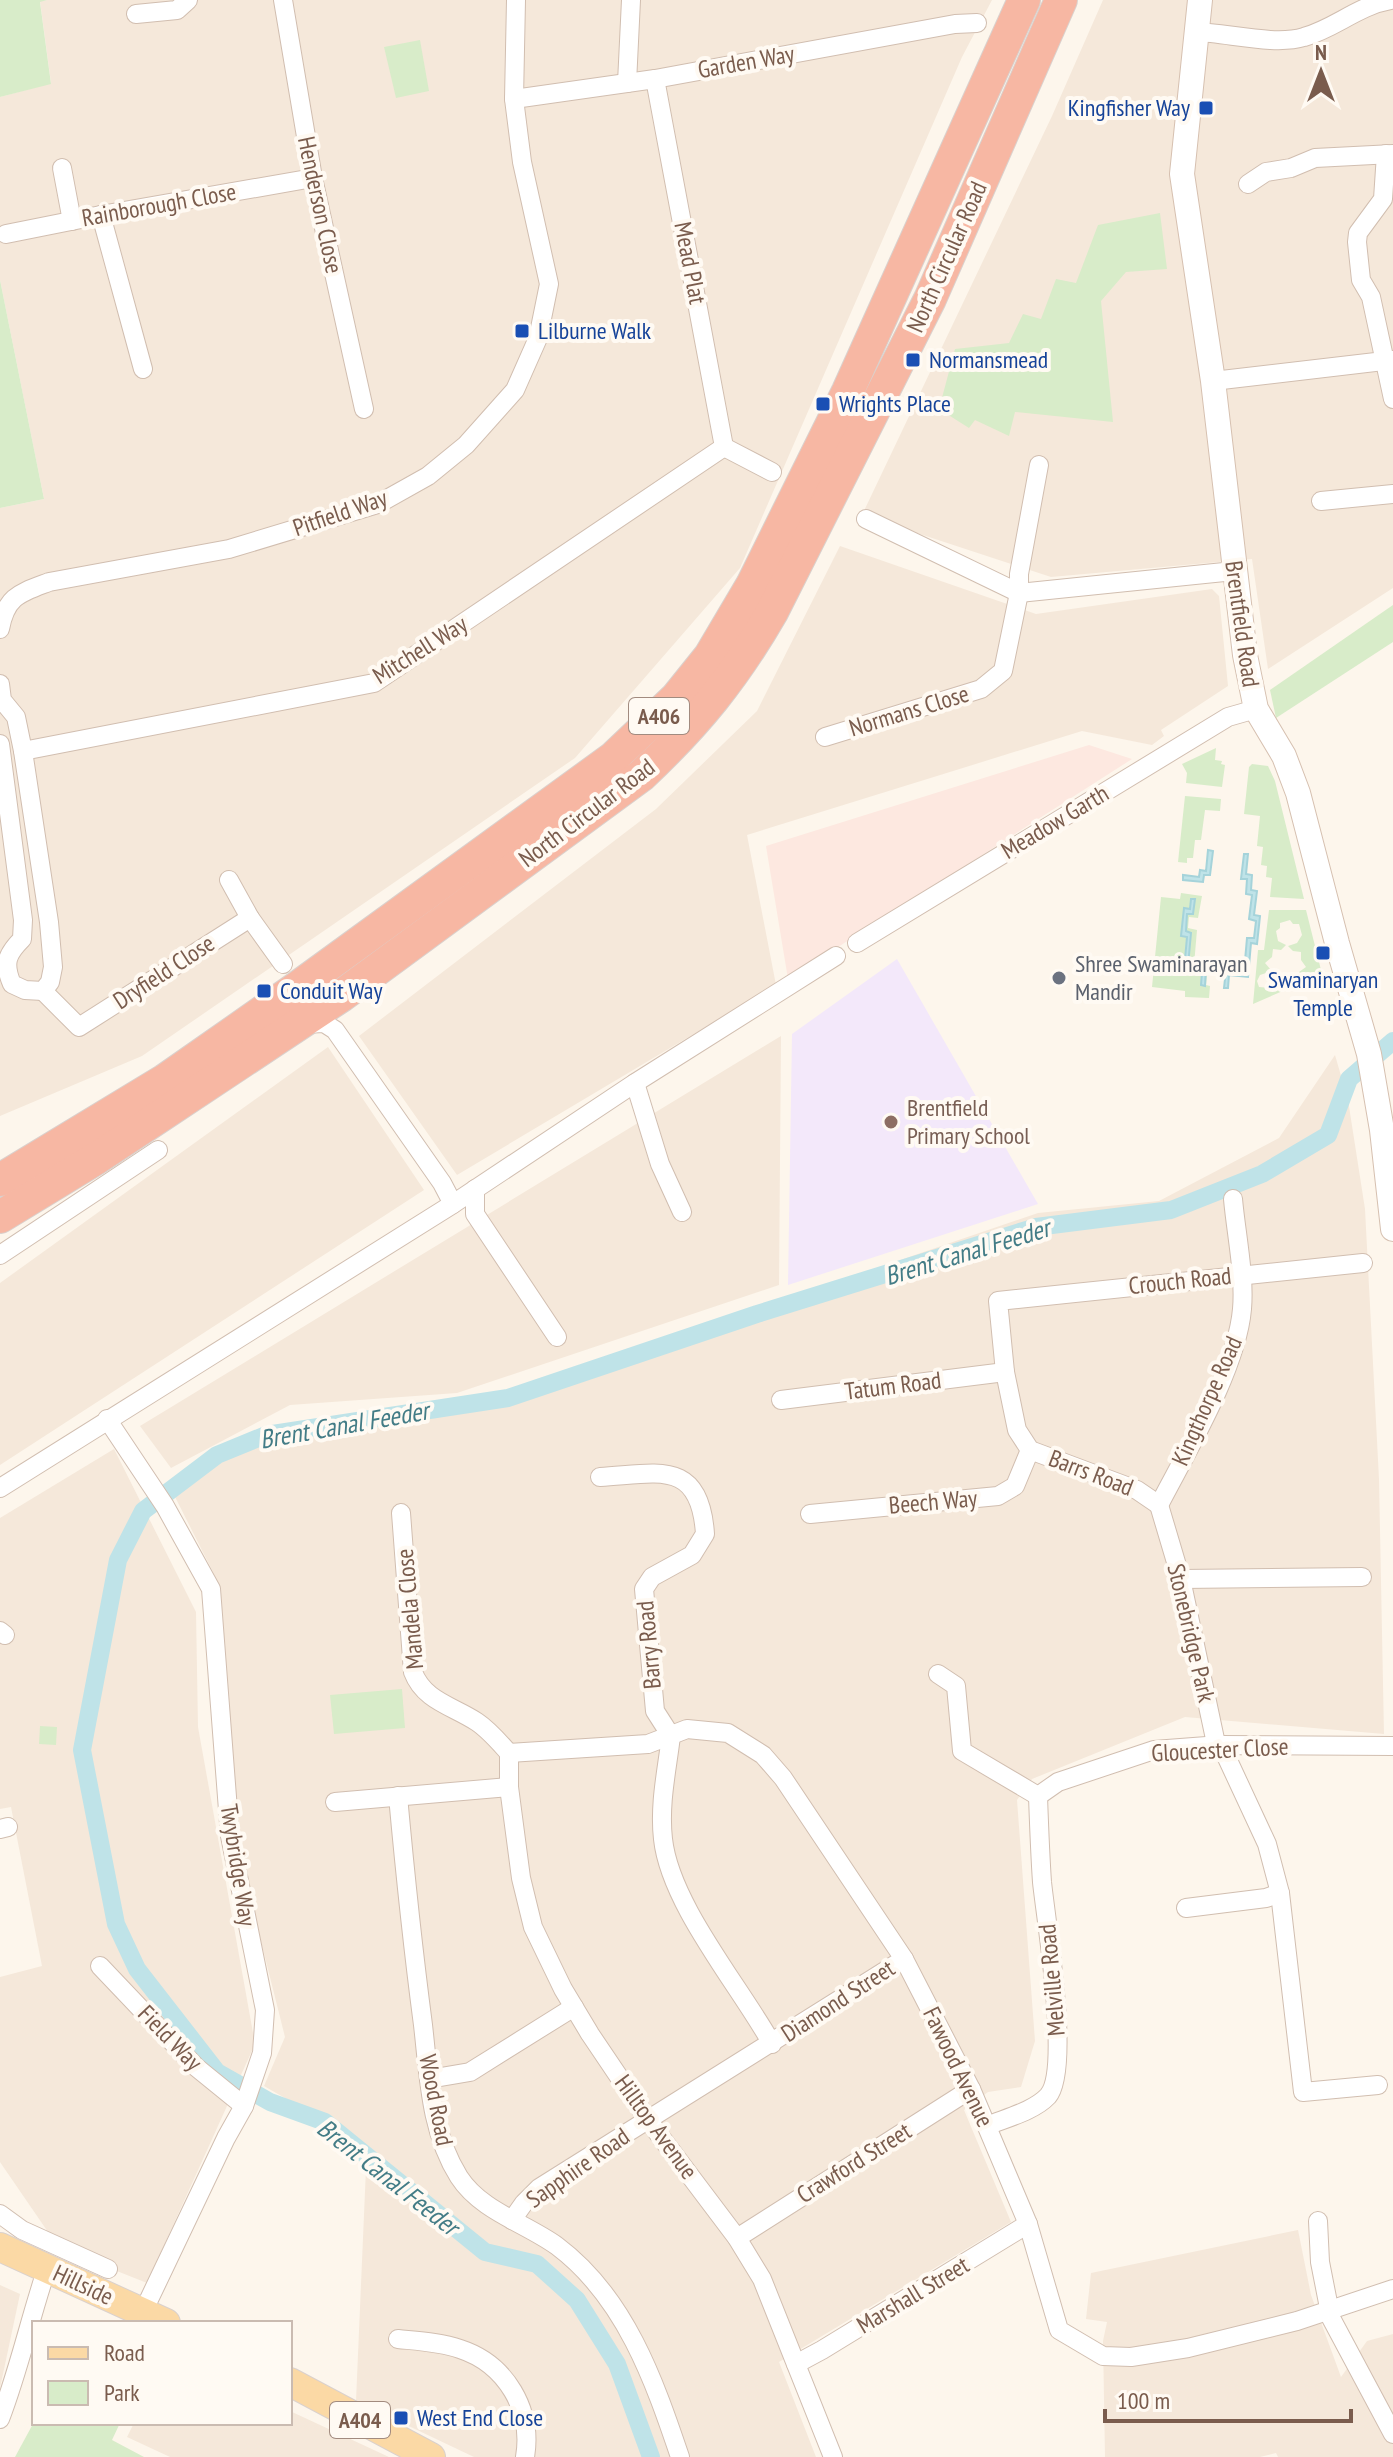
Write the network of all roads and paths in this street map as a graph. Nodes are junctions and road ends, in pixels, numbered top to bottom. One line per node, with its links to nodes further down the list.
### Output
1 (188, 0): 9 (street)
2 (283, 0): 17 (street, Henderson Close)
3 (516, 0): 14 (street, Pitfield Way)
4 (631, 0): 13 (street)
5 (1024, 0): 50 (highway, North Circular Road / A406)
6 (1061, 0): 47 (highway, North Circular Road / A406)
7 (1200, 0): 11 (street, Brentfield Road)
8 (1391, 0): 11 (street)
9 (136, 14)
10 (977, 23): 12 (street, Garden Way)
11 (1197, 32): 24 (street, Brentfield Road)
12 (655, 79): 13 (street, Garden Way); 27 (street, Mead Plat)
13 (627, 83): 14 (street, Garden Way)
14 (514, 99): 35 (street, Pitfield Way)
15 (1389, 154): 18 (street); 22 (street)
16 (62, 168): 20 (street)
17 (313, 178): 19 (street, Rainborough Close); 26 (street, Henderson Close)
18 (1248, 184)
19 (101, 215): 20 (street, Rainborough Close); 23 (street)
20 (72, 221): 21 (street, Rainborough Close)
21 (6, 234)
22 (1390, 361): 24 (street); 25 (street)
23 (143, 369)
24 (1213, 381): 33 (street, Brentfield Road)
25 (1393, 399)
26 (364, 409)
27 (724, 447): 29 (street); 40 (street, Mitchell Way)
28 (1039, 465): 34 (street, Normans Close)
29 (772, 472)
30 (1393, 494): 31 (street)
31 (1321, 501)
32 (866, 519): 34 (street)
33 (1234, 571): 34 (street); 37 (street, Brentfield Road)
34 (1019, 593): 38 (street, Normans Close)
35 (0, 629)
36 (0, 699): 40 (street)
37 (1256, 709): 43 (street, Meadow Garth); 56 (street, Brentfield Road)
38 (825, 737)
39 (0, 744): 46 (street)
40 (23, 751): 46 (street)
41 (229, 880): 42 (street)
42 (250, 918): 45 (street); 46 (street, Dryfield Close)
43 (857, 943)
44 (836, 956): 48 (street)
45 (283, 964)
46 (43, 991)
47 (300, 1024): 53 (street); 55 (highway, North Circular Road / A406)
48 (635, 1083): 51 (street); 54 (street)
49 (158, 1150): 57 (street)
50 (0, 1180)
51 (475, 1189): 53 (street); 61 (street)
52 (1233, 1199): 59 (street, Kingthorpe Road)
53 (453, 1204): 64 (street)
54 (682, 1212)
55 (0, 1217)
56 (1393, 1229)
57 (0, 1255)
58 (1363, 1263): 59 (street, Crouch Road)
59 (1240, 1275): 60 (street, Crouch Road); 68 (street, Kingthorpe Road)
60 (998, 1301): 62 (street, Barrs Road)
61 (557, 1337)
62 (1005, 1372): 63 (street, Tatum Road); 65 (street, Barrs Road)
63 (781, 1400)
64 (107, 1419): 67 (street); 91 (street, Twybridge Way)
65 (1030, 1450): 68 (street, Barrs Road); 70 (street, Beech Way)
66 (600, 1477): 74 (street, Barry Road)
67 (0, 1488)
68 (1159, 1505): 72 (street, Stonebridge Park)
69 (401, 1513): 77 (street, Mandela Close)
70 (810, 1514)
71 (1362, 1577): 72 (street)
72 (1181, 1579): 75 (street, Stonebridge Park)
73 (938, 1674): 80 (street)
74 (671, 1736): 77 (street, Fawood Avenue); 84 (street, Fawood Avenue); 87 (street, Diamond Street)
75 (1220, 1745): 76 (street, Gloucester Close); 80 (street, Gloucester Close); 82 (street, Stonebridge Park)
76 (1393, 1746)
77 (509, 1753): 78 (street, Hilltop Avenue)
78 (509, 1787): 79 (street); 86 (street, Hilltop Avenue)
79 (398, 1796): 81 (street); 88 (street, Wood Road)
80 (1038, 1796): 93 (street, Melville Road)
81 (335, 1802)
82 (1280, 1893): 83 (street); 89 (street, Stonebridge Park)
83 (1186, 1908)
84 (904, 1959): 87 (street, Diamond Street); 90 (street, Fawood Avenue)
85 (100, 1966): 91 (street, Field Way)
86 (574, 2007): 88 (street); 92 (street, Hilltop Avenue)
87 (772, 2044): 92 (street, Diamond Street)
88 (429, 2079): 95 (street, Wood Road)
89 (1378, 2085)
90 (971, 2089): 93 (street, Fawood Avenue); 98 (street, Crawford Street)
91 (247, 2095): 104 (street, Twybridge Way)
92 (648, 2120): 95 (street, Sapphire Road); 98 (street, Hilltop Avenue)
93 (987, 2126): 97 (street, Fawood Avenue)
94 (0, 2214): 101 (street)
95 (512, 2220): 112 (street, Wood Road)
96 (1318, 2221): 103 (street)
97 (1028, 2224): 103 (street, Fawood Avenue); 106 (street, Marshall Street)
98 (737, 2238): 106 (street, Hilltop Avenue)
99 (0, 2247): 100 (main road, Hillside)
100 (47, 2268): 104 (main road, Hillside); 108 (street)
101 (108, 2269)
102 (1393, 2289): 103 (street, Fawood Avenue)
103 (1330, 2308): 109 (street)
104 (155, 2318)
105 (398, 2339): 111 (street)
106 (796, 2364): 113 (street, Hilltop Avenue)
107 (292, 2383): 110 (main road, A404)
108 (0, 2419)
109 (1393, 2434)
110 (431, 2457)
111 (525, 2457)
112 (680, 2457)
113 (833, 2457)

